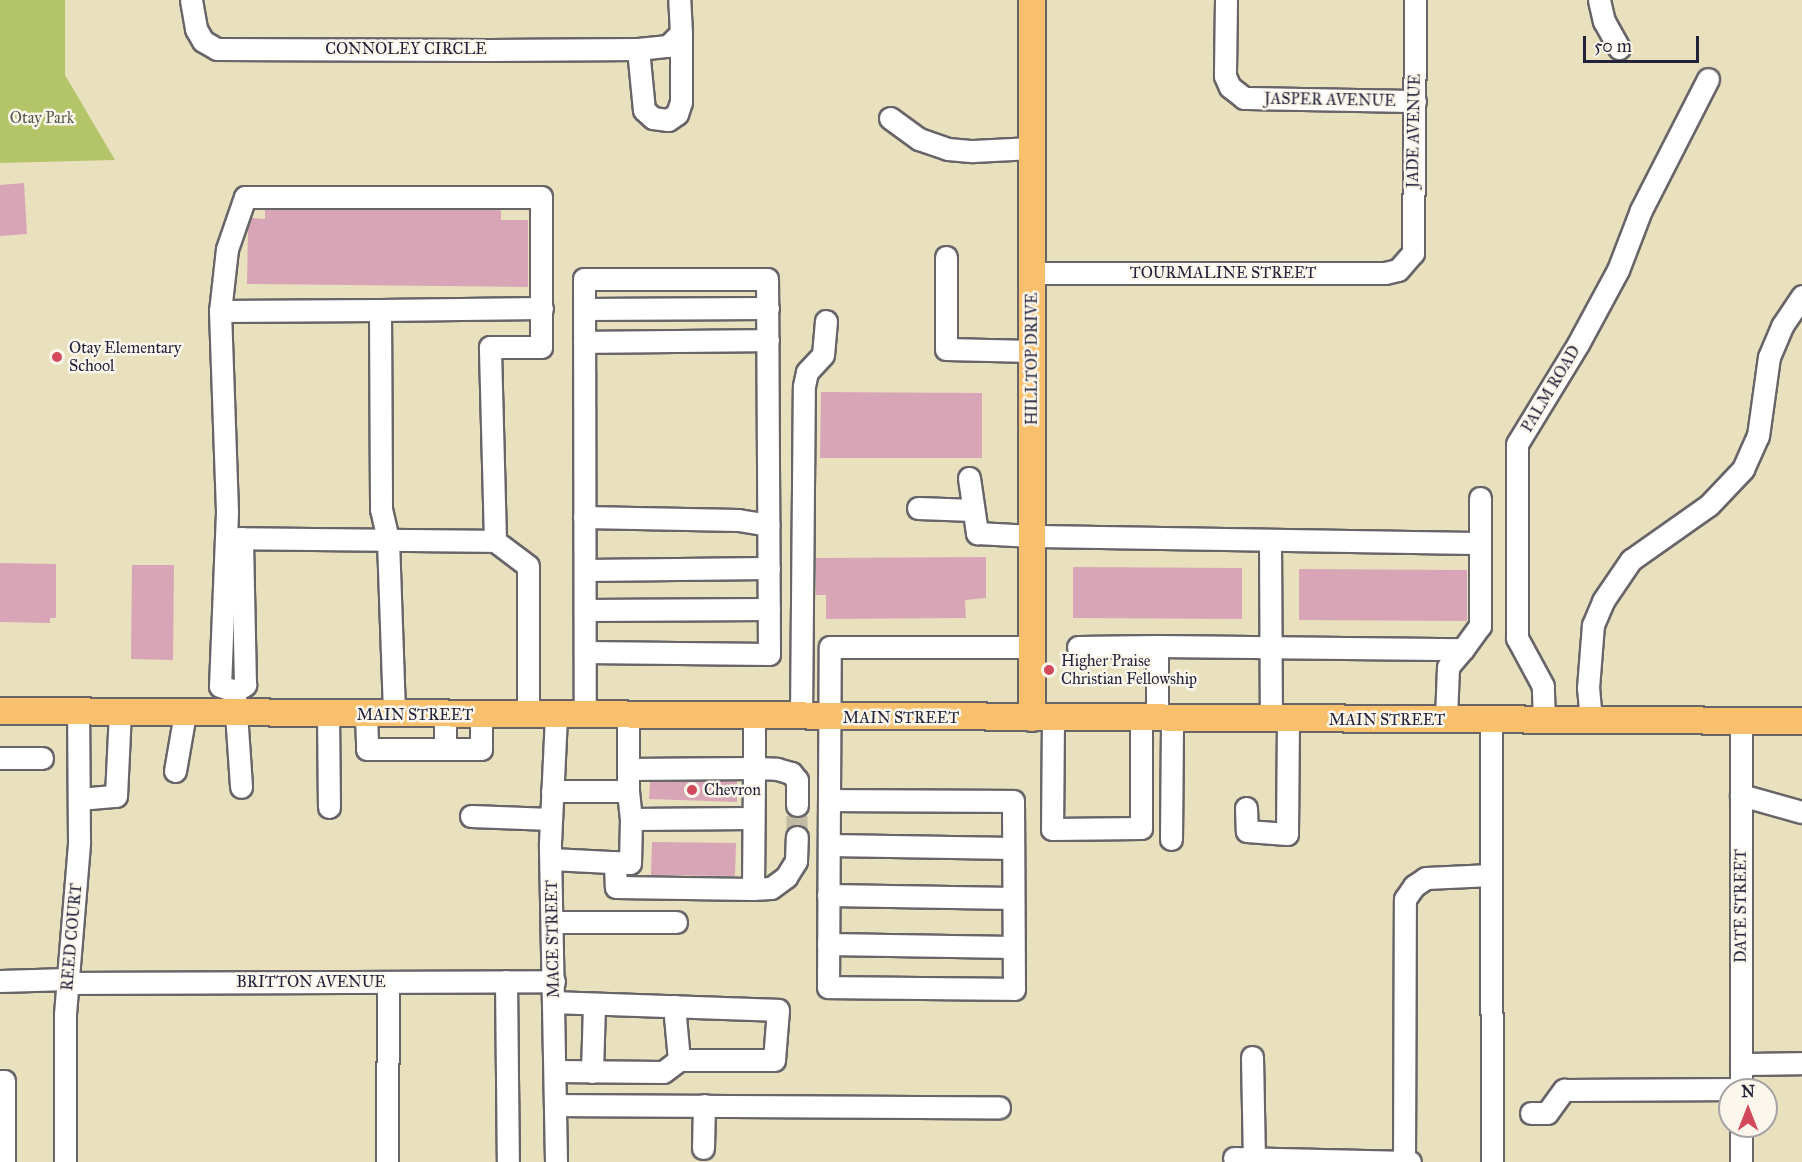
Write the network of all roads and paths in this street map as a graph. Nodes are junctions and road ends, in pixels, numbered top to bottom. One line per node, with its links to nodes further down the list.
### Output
1 (679, 0): 7 (street)
2 (1032, 0): 13 (main road, HILLTOP DRIVE)
3 (1226, 0): 11 (street, JASPER AVENUE)
4 (1415, 0): 11 (street, JADE AVENUE)
5 (1599, 0): 8 (street)
6 (192, 8): 9 (street, CONNOLEY CIRCLE)
7 (681, 33): 9 (street, CONNOLEY CIRCLE); 9 (street)
8 (1619, 48)
9 (638, 49)
10 (1708, 79): 71 (street, PALM ROAD)
11 (1415, 101): 15 (street, JADE AVENUE)
12 (890, 118): 13 (street)
13 (1032, 148): 16 (main road, HILLTOP DRIVE)
14 (946, 257): 26 (street)
15 (1410, 260): 16 (street, TOURMALINE STREET)
16 (1032, 273): 26 (main road, HILLTOP DRIVE)
17 (1802, 296): 72 (street)
18 (542, 308): 21 (street); 22 (street); 36 (street)
19 (768, 308): 20 (street); 20 (street); 24 (street)
20 (584, 309): 25 (street)
21 (380, 310): 22 (street); 35 (street)
22 (220, 311): 34 (street)
23 (826, 321): 64 (street)
24 (768, 340): 25 (street); 32 (street)
25 (584, 342): 31 (street)
26 (1032, 351): 33 (main road, HILLTOP DRIVE)
27 (969, 478): 30 (street)
28 (1480, 498): 38 (street)
29 (918, 508): 30 (street)
30 (973, 510): 33 (street)
31 (584, 517): 32 (street); 40 (street)
32 (768, 525): 39 (street)
33 (1032, 536): 37 (street); 44 (main road, HILLTOP DRIVE)
34 (234, 538): 35 (street); 49 (street)
35 (388, 540): 36 (street); 56 (street)
36 (495, 540): 59 (street)
37 (1270, 540): 38 (street); 46 (street)
38 (1480, 543): 47 (street)
39 (768, 568): 40 (street); 41 (street)
40 (585, 570): 42 (street)
41 (769, 609): 42 (street); 48 (street)
42 (585, 610): 48 (street)
43 (1157, 646): 45 (street); 46 (street); 67 (street)
44 (1032, 647): 65 (street); 66 (main road, HILLTOP DRIVE)
45 (1078, 647)
46 (1271, 648): 47 (street); 68 (street)
47 (1463, 649): 69 (street)
48 (585, 652): 61 (street)
49 (235, 702): 53 (main road, MAIN STREET); 54 (main road, MAIN STREET); 81 (street)
50 (0, 711): 51 (main road, MAIN STREET)
51 (78, 712): 52 (main road, MAIN STREET); 85 (street, REED COURT)
52 (120, 712): 53 (main road, MAIN STREET); 85 (street)
53 (185, 713): 80 (street)
54 (328, 714): 55 (main road, MAIN STREET); 88 (street)
55 (366, 714): 56 (main road, MAIN STREET); 75 (street)
56 (394, 714): 57 (main road, MAIN STREET)
57 (445, 715): 58 (main road, MAIN STREET); 75 (street)
58 (481, 715): 59 (main road, MAIN STREET); 75 (street)
59 (528, 716): 60 (main road, MAIN STREET)
60 (556, 716): 61 (main road, MAIN STREET); 82 (street, MACE STREET)
61 (585, 716): 62 (main road, MAIN STREET)
62 (628, 716): 63 (main road, MAIN STREET); 79 (street)
63 (754, 717): 64 (main road, MAIN STREET); 78 (street)
64 (801, 717): 65 (main road, MAIN STREET)
65 (830, 717): 66 (main road, MAIN STREET); 86 (street)
66 (1042, 718): 67 (main road, MAIN STREET); 67 (street)
67 (1157, 719): 68 (main road, MAIN STREET); 96 (street)
68 (1279, 720): 69 (main road, MAIN STREET); 89 (street)
69 (1446, 720): 70 (main road, MAIN STREET)
70 (1491, 720): 71 (main road, MAIN STREET); 101 (street)
71 (1544, 721): 72 (main road, MAIN STREET)
72 (1591, 721): 74 (main road, MAIN STREET)
73 (1802, 721): 74 (main road, MAIN STREET)
74 (1741, 722): 84 (street, DATE STREET)
75 (445, 749)
76 (0, 758): 77 (street)
77 (42, 758)
78 (754, 768): 79 (street); 87 (street); 92 (street)
79 (628, 769): 83 (street)
80 (175, 771)
81 (241, 787)
82 (552, 791): 83 (street); 93 (street, MACE STREET)
83 (628, 791): 94 (street)
84 (1741, 795): 90 (street); 120 (street, DATE STREET)
85 (79, 799): 110 (street, REED COURT)
86 (830, 800): 97 (street); 98 (street)
87 (798, 805)
88 (329, 807)
89 (1246, 808)
90 (1802, 812)
91 (471, 816): 93 (street)
92 (753, 818): 94 (street); 102 (street)
93 (551, 819): 99 (street, MACE STREET)
94 (631, 819): 100 (street)
95 (797, 837): 102 (street)
96 (1171, 839)
97 (829, 845): 98 (street); 103 (street)
98 (1013, 848): 104 (street)
99 (551, 859): 100 (street); 105 (street, MACE STREET)
100 (615, 862): 102 (street)
101 (1491, 875): 137 (street); 139 (street)
102 (753, 889)
103 (828, 895): 104 (street); 107 (street)
104 (1013, 898): 108 (street)
105 (553, 922): 106 (street); 112 (street, MACE STREET)
106 (676, 922)
107 (828, 944): 108 (street); 108 (street)
108 (1013, 947)
109 (0, 981): 110 (street, BRITTON AVENUE)
110 (68, 981): 113 (street, BRITTON AVENUE); 133 (street, REED COURT)
111 (506, 981): 112 (street, BRITTON AVENUE); 113 (street, BRITTON AVENUE); 135 (street)
112 (554, 981): 114 (street, MACE STREET)
113 (387, 982): 134 (street)
114 (554, 1002): 115 (street); 121 (street, MACE STREET)
115 (594, 1004): 116 (street); 122 (street)
116 (674, 1006): 118 (street); 118 (street)
117 (1252, 1058): 137 (street)
118 (679, 1060): 122 (street)
119 (1802, 1063): 120 (street)
120 (1741, 1064): 123 (street, DATE STREET)
121 (555, 1071): 122 (street); 126 (street, MACE STREET)
122 (592, 1072)
123 (1741, 1078)
124 (0, 1081): 132 (street)
125 (1718, 1089): 129 (street)
126 (555, 1105): 127 (street); 136 (street, MACE STREET)
127 (704, 1106): 128 (street); 131 (street)
128 (999, 1107)
129 (1531, 1113)
130 (1741, 1138): 140 (street)
131 (704, 1148)
132 (4, 1162)
133 (65, 1162)
134 (387, 1162)
135 (508, 1162)
136 (555, 1162)
137 (1404, 1162): 138 (street)
138 (1410, 1162)
139 (1492, 1162)
140 (1741, 1162)

